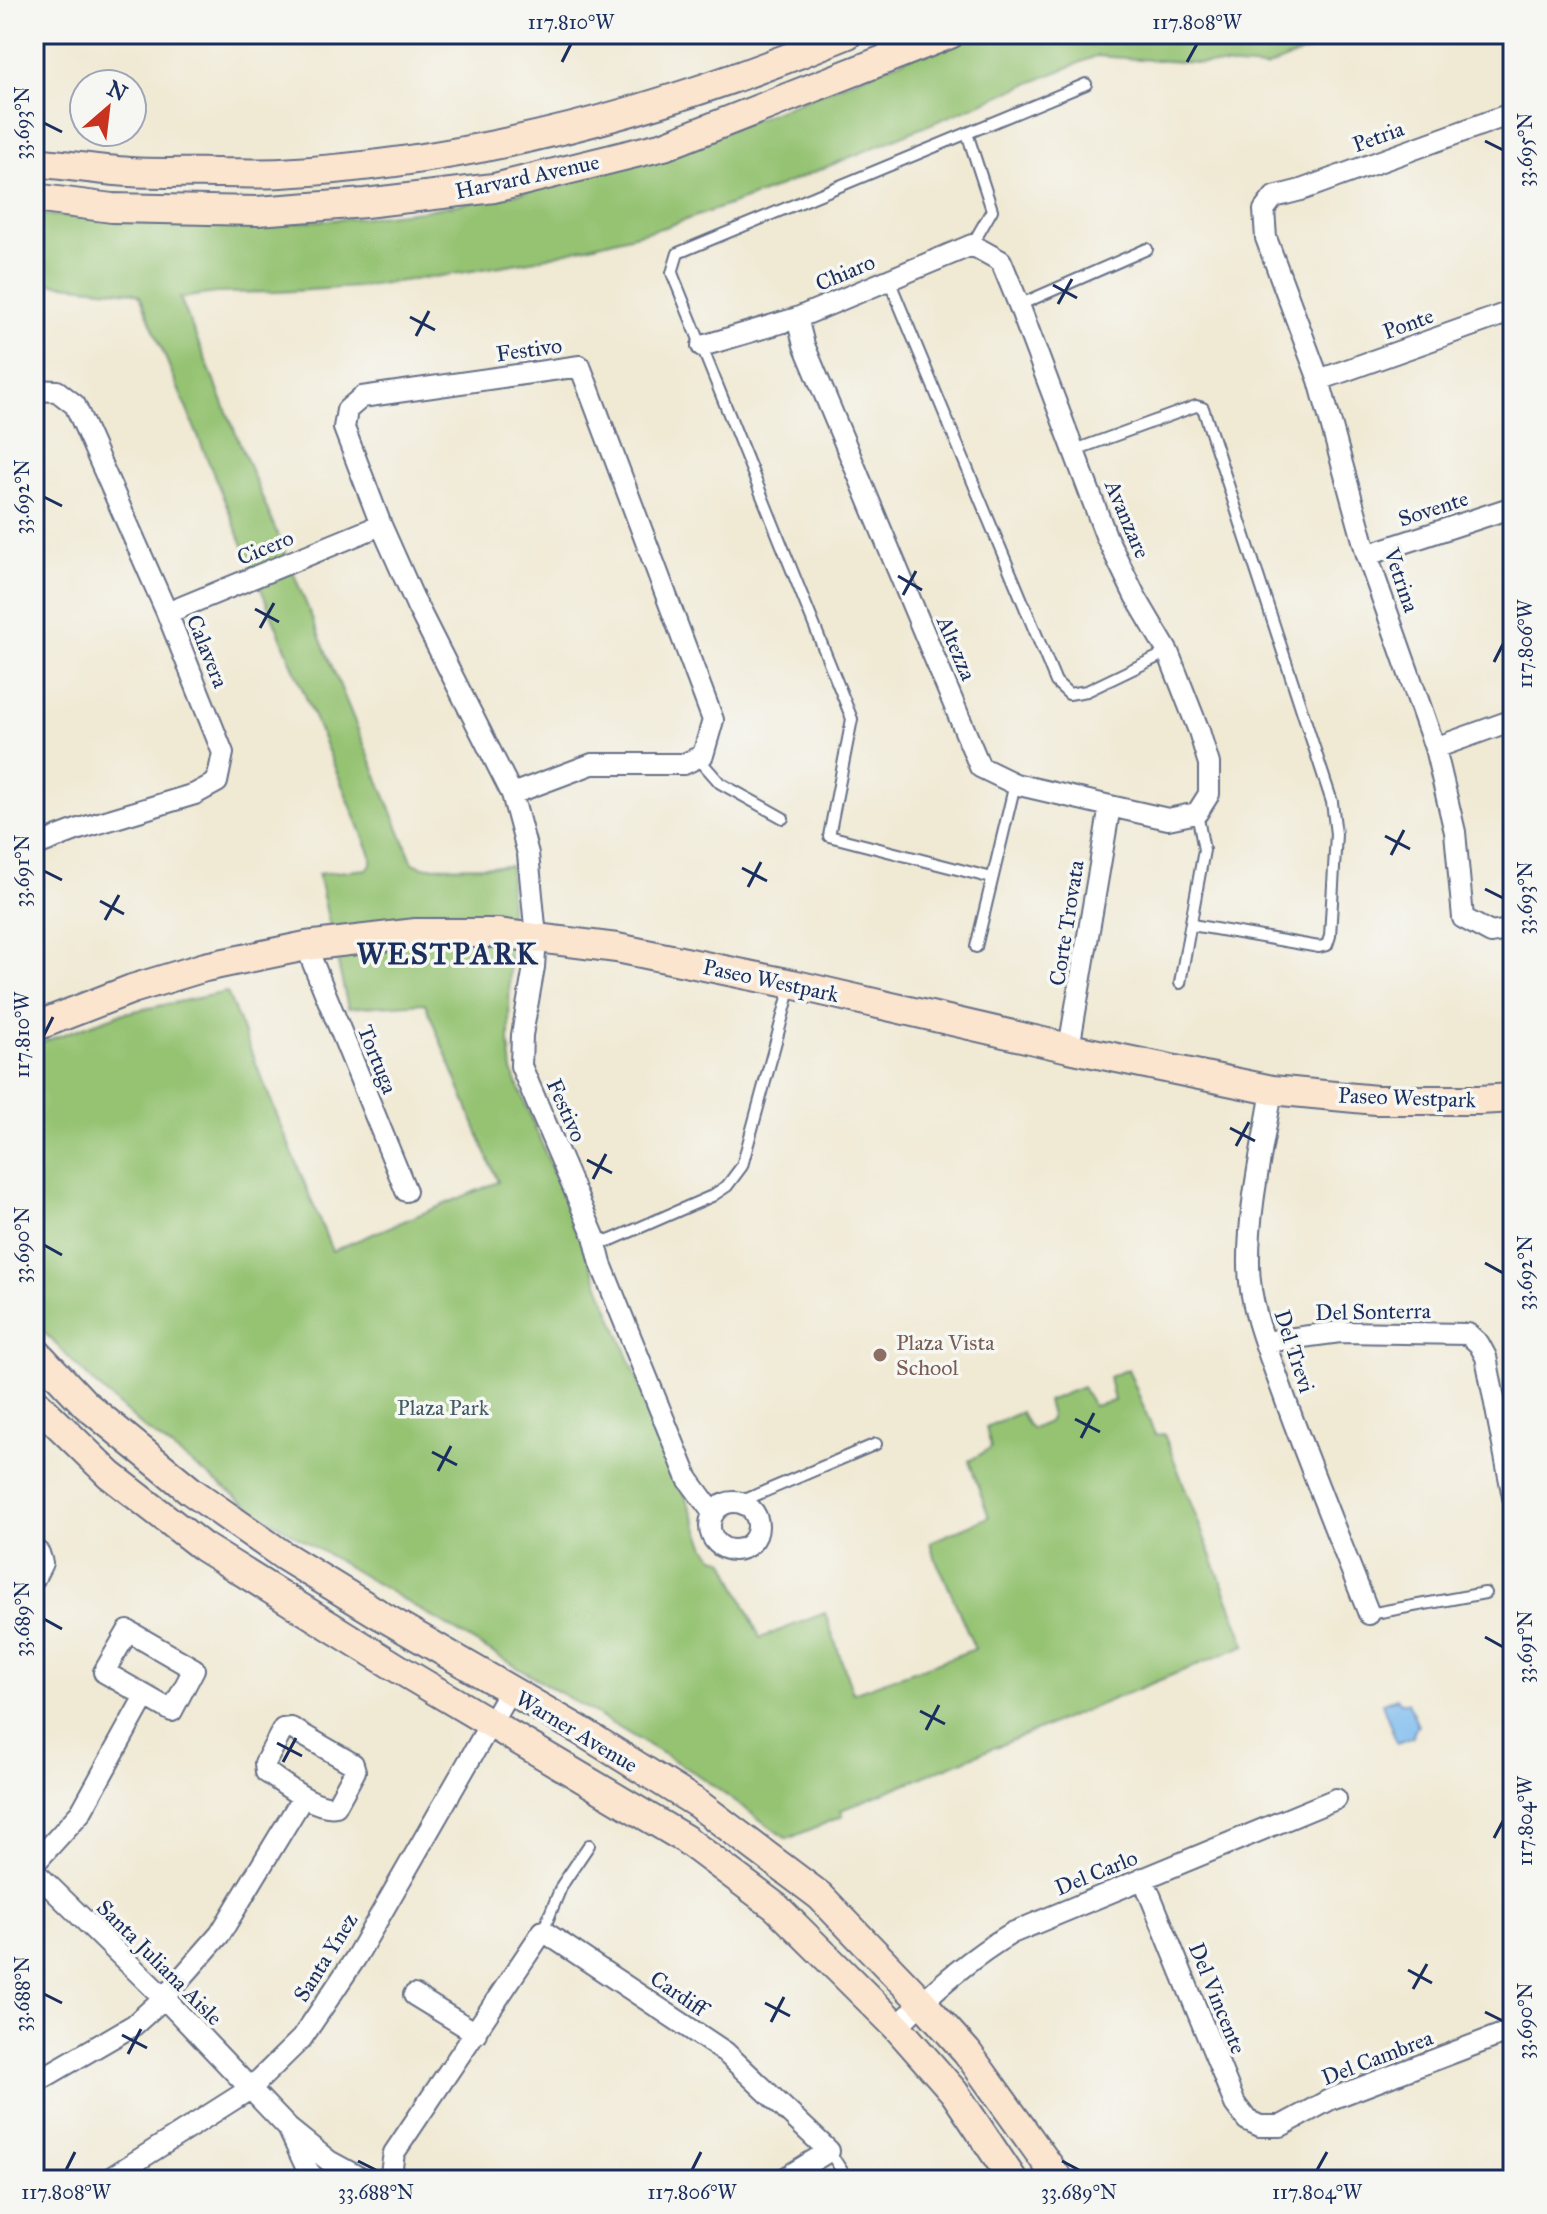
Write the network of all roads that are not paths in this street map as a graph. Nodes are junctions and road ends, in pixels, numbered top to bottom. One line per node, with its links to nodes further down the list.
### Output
1 (848, 34): 6 (street, Harvard Avenue)
2 (950, 34): 7 (street, Harvard Avenue)
3 (1086, 84): 5 (lane)
4 (1513, 113): 8 (street, Petria)
5 (967, 133): 9 (lane); 15 (lane)
6 (34, 162)
7 (34, 198)
8 (1264, 210): 16 (street, Vetrina)
9 (972, 245): 11 (street, Chiaro); 12 (street, Avanzare)
10 (1147, 249): 12 (lane)
11 (889, 280): 14 (street, Chiaro); 23 (lane)
12 (1019, 305): 18 (street, Avanzare)
13 (1513, 311): 16 (street, Ponte)
14 (797, 318): 15 (street, Chiaro); 27 (street, Altezza)
15 (702, 346): 33 (lane)
16 (1319, 380): 21 (street, Vetrina)
17 (34, 390): 22 (street, Calavera)
18 (1075, 450): 23 (street, Avanzare); 34 (lane)
19 (1513, 507): 21 (street, Sovente)
20 (381, 525): 22 (street, Cicero); 26 (street, Festivo); 28 (street, Festivo)
21 (1367, 555): 25 (street, Vetrina)
22 (167, 613): 32 (street, Calavera)
23 (1168, 652): 30 (street, Avanzare)
24 (1513, 720): 25 (street)
25 (1435, 748): 35 (street, Vetrina)
26 (698, 758): 28 (street); 31 (lane)
27 (1015, 784): 29 (street, Altezza); 33 (lane)
28 (512, 794): 36 (street, Festivo)
29 (1110, 806): 30 (street, Altezza); 42 (street, Corte Trovata)
30 (1197, 813): 34 (lane)
31 (783, 818)
32 (34, 846)
33 (992, 878): 38 (lane)
34 (1192, 925): 39 (lane)
35 (1513, 929)
36 (536, 937): 37 (street, Paseo Westpark); 40 (street, Paseo Westpark); 46 (street, Festivo)
37 (306, 946): 41 (street, Paseo Westpark); 45 (street, Tortuga)
38 (976, 947)
39 (1180, 983)
40 (792, 984): 42 (street, Paseo Westpark); 46 (lane)
41 (34, 1027)
42 (1069, 1048): 43 (street, Paseo Westpark)
43 (1272, 1090): 44 (street, Paseo Westpark); 47 (street, Del Trevi)
44 (1513, 1098)
45 (406, 1191)
46 (594, 1236): 53 (street, Festivo)
47 (1265, 1342): 51 (street, Del Sonterra); 57 (street, Del Trevi)
48 (34, 1350): 58 (street, Warner Avenue)
49 (34, 1401): 60 (street, Warner Avenue)
50 (876, 1444): 52 (lane)
51 (1513, 1497)
52 (740, 1502): 53 (street); 53 (street, Festivo)
53 (713, 1513)
54 (34, 1549): 55 (street)
55 (34, 1579)
56 (1485, 1593): 57 (lane)
57 (1369, 1614)
58 (509, 1691): 60 (street, Santa Ynez); 70 (street, Warner Avenue)
59 (145, 1696): 64 (street)
60 (490, 1723): 71 (street, Warner Avenue); 75 (street, Santa Ynez)
61 (303, 1797): 61 (street); 69 (street)
62 (1336, 1799): 66 (street, Del Carlo)
63 (589, 1845): 67 (lane)
64 (34, 1864)
65 (34, 1871): 69 (street, Santa Juliana Aisle)
66 (1143, 1878): 70 (street, Del Carlo); 76 (street, Del Vincente)
67 (543, 1931): 73 (street); 78 (street, Cardiff)
68 (414, 1995): 73 (street)
69 (164, 1998): 74 (street); 75 (street, Santa Juliana Aisle)
70 (922, 2002): 71 (street, Del Carlo); 86 (street, Warner Avenue)
71 (897, 2027): 85 (street, Warner Avenue)
72 (1513, 2030): 76 (street, Del Cambrea)
73 (476, 2033): 82 (street)
74 (34, 2083)
75 (250, 2089): 77 (street); 80 (street, Santa Ynez)
76 (1260, 2126)
77 (288, 2128): 79 (street); 81 (street)
78 (829, 2151): 83 (street); 84 (lane)
79 (355, 2178)
80 (107, 2180)
81 (315, 2180)
82 (390, 2180)
83 (782, 2180)
84 (848, 2180)
85 (1013, 2180)
86 (1059, 2180)

